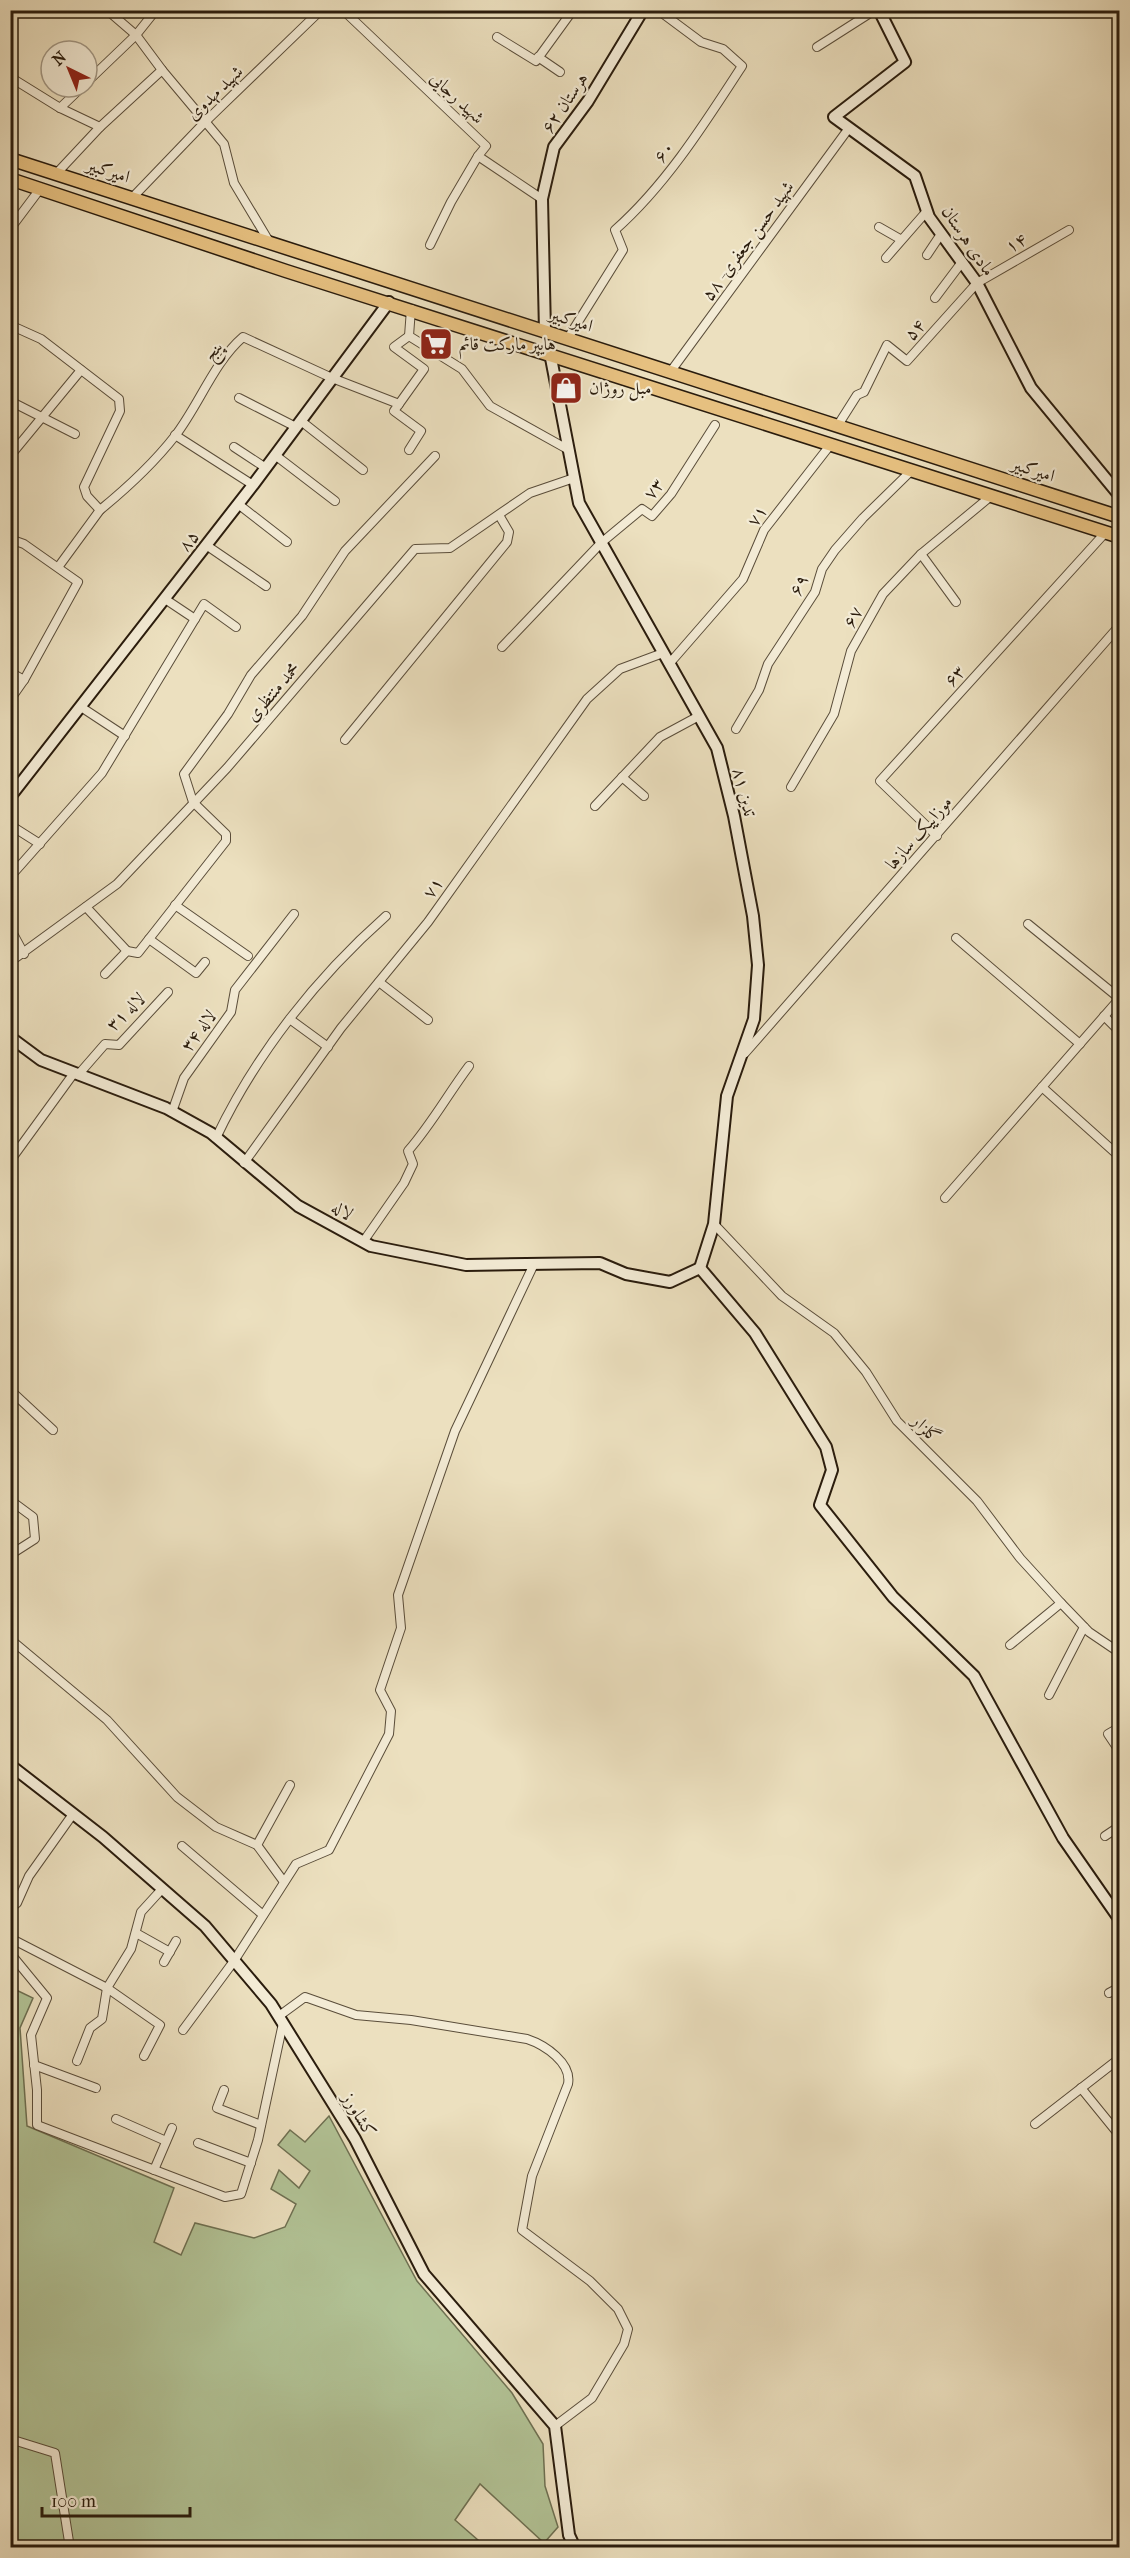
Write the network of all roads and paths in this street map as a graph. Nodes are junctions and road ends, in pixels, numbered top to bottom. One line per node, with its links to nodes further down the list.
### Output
1 (107, 10): 9 (street)
2 (156, 10): 9 (street)
3 (321, 10): 19 (street, شهید مهدوی)
4 (343, 10): 22 (street, شهید رجایی)
5 (573, 10): 12 (street)
6 (643, 10): 28 (street, هرستان ۶۲)
7 (658, 10): 51 (street, ۶۰)
8 (877, 10): 11 (street); 21 (street)
9 (136, 35): 13 (street); 14 (street)
10 (498, 37): 12 (street)
11 (817, 47)
12 (538, 57): 15 (street)
13 (99, 70)
14 (162, 70): 19 (street); 20 (street)
15 (560, 72)
16 (10, 77): 18 (street)
17 (69, 99): 18 (street)
18 (60, 108): 20 (street)
19 (205, 122): 27 (street, شهید مهدوی); 35 (street)
20 (100, 127): 24 (street)
21 (849, 128): 29 (street, مادی هرستان); 54 (street, شهید حسن جعفری- ۵۸)
22 (478, 156): 28 (street); 36 (street)
23 (10, 159): 24 (main road, امیرکبیر)
24 (56, 174): 27 (main road, امیرکبیر)
25 (10, 180): 26 (main road, امیرکبیر)
26 (40, 189): 31 (street); 42 (main road, امیرکبیر)
27 (132, 198): 35 (main road, امیرکبیر)
28 (542, 199): 49 (street, هرستان ۶۲)
29 (927, 211): 33 (street, مادی هرستان); 34 (street)
30 (879, 227): 34 (street)
31 (10, 230)
32 (1069, 230): 44 (street, ۱۴)
33 (941, 234): 38 (street); 41 (street, مادی هرستان)
34 (900, 239): 39 (street)
35 (271, 244): 37 (main road, امیرکبیر)
36 (430, 245)
37 (293, 252): 40 (main road, امیرکبیر); 42 (main road)
38 (927, 255)
39 (886, 258)
40 (316, 259): 43 (main road); 49 (main road, امیرکبیر)
41 (962, 262): 44 (street, مادی هرستان); 45 (street)
42 (286, 271): 43 (main road, امیرکبیر)
43 (310, 278): 46 (main road, امیرکبیر)
44 (977, 283): 62 (street, ۵۴); 79 (street, مادی هرستان)
45 (935, 298)
46 (389, 302): 47 (main road, امیرکبیر); 55 (street, ۸۵)
47 (411, 309): 50 (street); 52 (main road, امیرکبیر)
48 (10, 325): 53 (street)
49 (545, 331): 51 (main road, امیرکبیر)
50 (409, 336): 58 (street); 68 (street)
51 (568, 338): 54 (main road, امیرکبیر)
52 (550, 353): 65 (main road, امیرکبیر); 68 (street, تدین ۸۱)
53 (81, 370): 59 (street); 83 (street)
54 (670, 371): 62 (main road, امیرکبیر)
55 (332, 378): 58 (street); 60 (street, ۸۵); 64 (street, پنج)
56 (238, 398): 60 (street)
57 (10, 401): 59 (street)
58 (399, 404): 67 (street)
59 (42, 416): 63 (street); 70 (street)
60 (298, 424): 69 (street, ۸۵); 73 (street)
61 (715, 425): 90 (street, ۷۳)
62 (838, 425): 77 (main road, امیرکبیر)
63 (75, 434)
64 (175, 435): 76 (street); 83 (street)
65 (831, 444): 74 (main road, امیرکبیر); 102 (street, ۷۱)
66 (234, 447): 72 (street)
67 (409, 450)
68 (569, 450): 75 (street, تدین ۸۱)
69 (275, 455): 72 (street, ۸۵); 80 (street)
70 (10, 456)
71 (435, 456): 115 (street)
72 (266, 468): 76 (street, ۸۵)
73 (363, 470)
74 (912, 470): 78 (main road, امیرکبیر); 108 (street, ۶۹)
75 (574, 478): 84 (street, محمد منتظری); 90 (street, تدین ۸۱)
76 (253, 485): 81 (street, ۸۵)
77 (1038, 491): 82 (main road); 85 (main road, امیرکبیر)
78 (991, 496): 82 (main road, امیرکبیر); 92 (street, ۶۷)
79 (1119, 496)
80 (335, 501)
81 (238, 504): 89 (street); 91 (street, ۸۵)
82 (1033, 509): 86 (main road, امیرکبیر)
83 (100, 510): 93 (street)
84 (499, 515): 110 (street); 115 (street, محمد منتظری)
85 (1119, 517)
86 (1105, 533): 87 (main road, امیرکبیر); 118 (street, ۶۳)
87 (1119, 537)
88 (10, 539): 93 (street)
89 (287, 542)
90 (602, 543): 100 (street); 101 (street, تدین ۸۱)
91 (206, 546): 94 (street); 95 (street, ۸۵)
92 (921, 554): 96 (street); 112 (street, ۶۷)
93 (59, 566): 104 (street)
94 (266, 586)
95 (165, 598): 97 (street); 106 (street, ۸۵)
96 (956, 602)
97 (195, 619): 99 (street); 109 (street)
98 (1119, 625): 118 (street, موزاییک سازها)
99 (236, 627)
100 (502, 647)
101 (663, 653): 102 (street, تدین ۸۱); 135 (street, ۷۱)
102 (669, 664): 107 (street, تدین ۸۱)
103 (10, 672): 104 (street)
104 (24, 680): 105 (street)
105 (10, 700)
106 (81, 707): 109 (street); 114 (street, ۸۵)
107 (699, 716): 111 (street); 145 (street, تدین ۸۱)
108 (736, 729)
109 (125, 736): 119 (street)
110 (345, 740)
111 (622, 777): 113 (street); 116 (street)
112 (791, 787)
113 (644, 796)
114 (10, 797)
115 (193, 802): 121 (street); 122 (street, محمد منتظری)
116 (595, 806)
117 (10, 825): 119 (street)
118 (937, 836): 145 (street, موزاییک سازها)
119 (40, 844): 120 (street)
120 (10, 877)
121 (175, 905): 128 (street); 131 (street)
122 (86, 907): 129 (street); 130 (street, محمد منتظری)
123 (294, 914): 149 (street, لاله ۳۴)
124 (386, 916): 139 (street)
125 (1028, 924): 137 (street)
126 (10, 928): 130 (street)
127 (956, 938): 143 (street)
128 (149, 939): 129 (street); 133 (street)
129 (127, 951): 134 (street)
130 (24, 954): 132 (street, محمد منتظری)
131 (248, 956)
132 (10, 962)
133 (205, 962)
134 (105, 974)
135 (379, 982): 140 (street); 144 (street, ۷۱)
136 (168, 992): 147 (street, لاله ۳۱)
137 (1119, 998): 138 (street)
138 (1104, 1017): 141 (street); 143 (street)
139 (291, 1020): 144 (street); 150 (street)
140 (428, 1020)
141 (1119, 1032)
142 (10, 1037): 147 (street, لاله)
143 (1080, 1044): 148 (street)
144 (328, 1047): 153 (street, ۷۱)
145 (739, 1059): 155 (street, تدین ۸۱)
146 (469, 1066): 156 (street)
147 (76, 1074): 149 (street, لاله); 152 (street)
148 (1042, 1087): 151 (street); 154 (street)
149 (172, 1112): 150 (street, لاله)
150 (216, 1138): 153 (street, لاله)
151 (1119, 1157)
152 (10, 1161)
153 (244, 1163): 156 (street, لاله)
154 (945, 1198)
155 (714, 1224): 158 (street, تدین ۸۱); 163 (street, گلزار)
156 (363, 1242): 157 (street, لاله)
157 (534, 1264): 158 (street, لاله); 178 (street)
158 (700, 1268): 182 (street)
159 (10, 1390): 160 (street)
160 (53, 1430)
161 (10, 1500): 162 (street)
162 (10, 1555)
163 (1061, 1603): 164 (street, گلزار); 166 (street)
164 (1084, 1626): 167 (street, گلزار); 168 (street)
165 (11, 1642): 176 (street)
166 (1010, 1645)
167 (1118, 1650)
168 (1049, 1695)
169 (1119, 1727): 170 (street)
170 (1119, 1752)
171 (10, 1765): 173 (street, کشاورز)
172 (290, 1785): 176 (street)
173 (73, 1814): 179 (street, کشاورز); 180 (street)
174 (1119, 1826): 175 (street)
175 (1105, 1836)
176 (256, 1845): 178 (street)
177 (182, 1846): 181 (street)
178 (284, 1882): 181 (street)
179 (162, 1889): 183 (street); 188 (street, کشاورز)
180 (10, 1909)
181 (263, 1915): 188 (street)
182 (1119, 1920)
183 (136, 1933): 186 (street); 191 (street)
184 (10, 1938): 191 (street)
185 (176, 1941): 186 (street)
186 (170, 1952): 189 (street)
187 (10, 1953): 198 (street)
188 (234, 1961): 193 (street, کشاورز); 194 (street)
189 (164, 1962)
190 (1119, 1987): 192 (street)
191 (107, 1988): 195 (street); 197 (street)
192 (1109, 1993)
193 (281, 2019): 205 (street); 213 (street, کشاورز); 213 (street)
194 (183, 2030)
195 (144, 2056)
196 (1119, 2058): 200 (street)
197 (77, 2061)
198 (34, 2065): 199 (street); 212 (street)
199 (96, 2088)
200 (1081, 2088): 204 (street); 206 (street)
201 (224, 2090): 205 (street)
202 (116, 2119): 209 (street)
203 (1119, 2119): 206 (street)
204 (1035, 2124)
205 (261, 2125): 211 (street)
206 (1112, 2126): 208 (street)
207 (172, 2128): 209 (street)
208 (1119, 2136)
209 (166, 2141): 212 (street)
210 (198, 2143): 211 (street)
211 (250, 2163): 212 (street)
212 (154, 2170)
213 (555, 2426): 216 (street)
214 (10, 2439): 215 (street)
215 (70, 2547)
216 (575, 2547)

